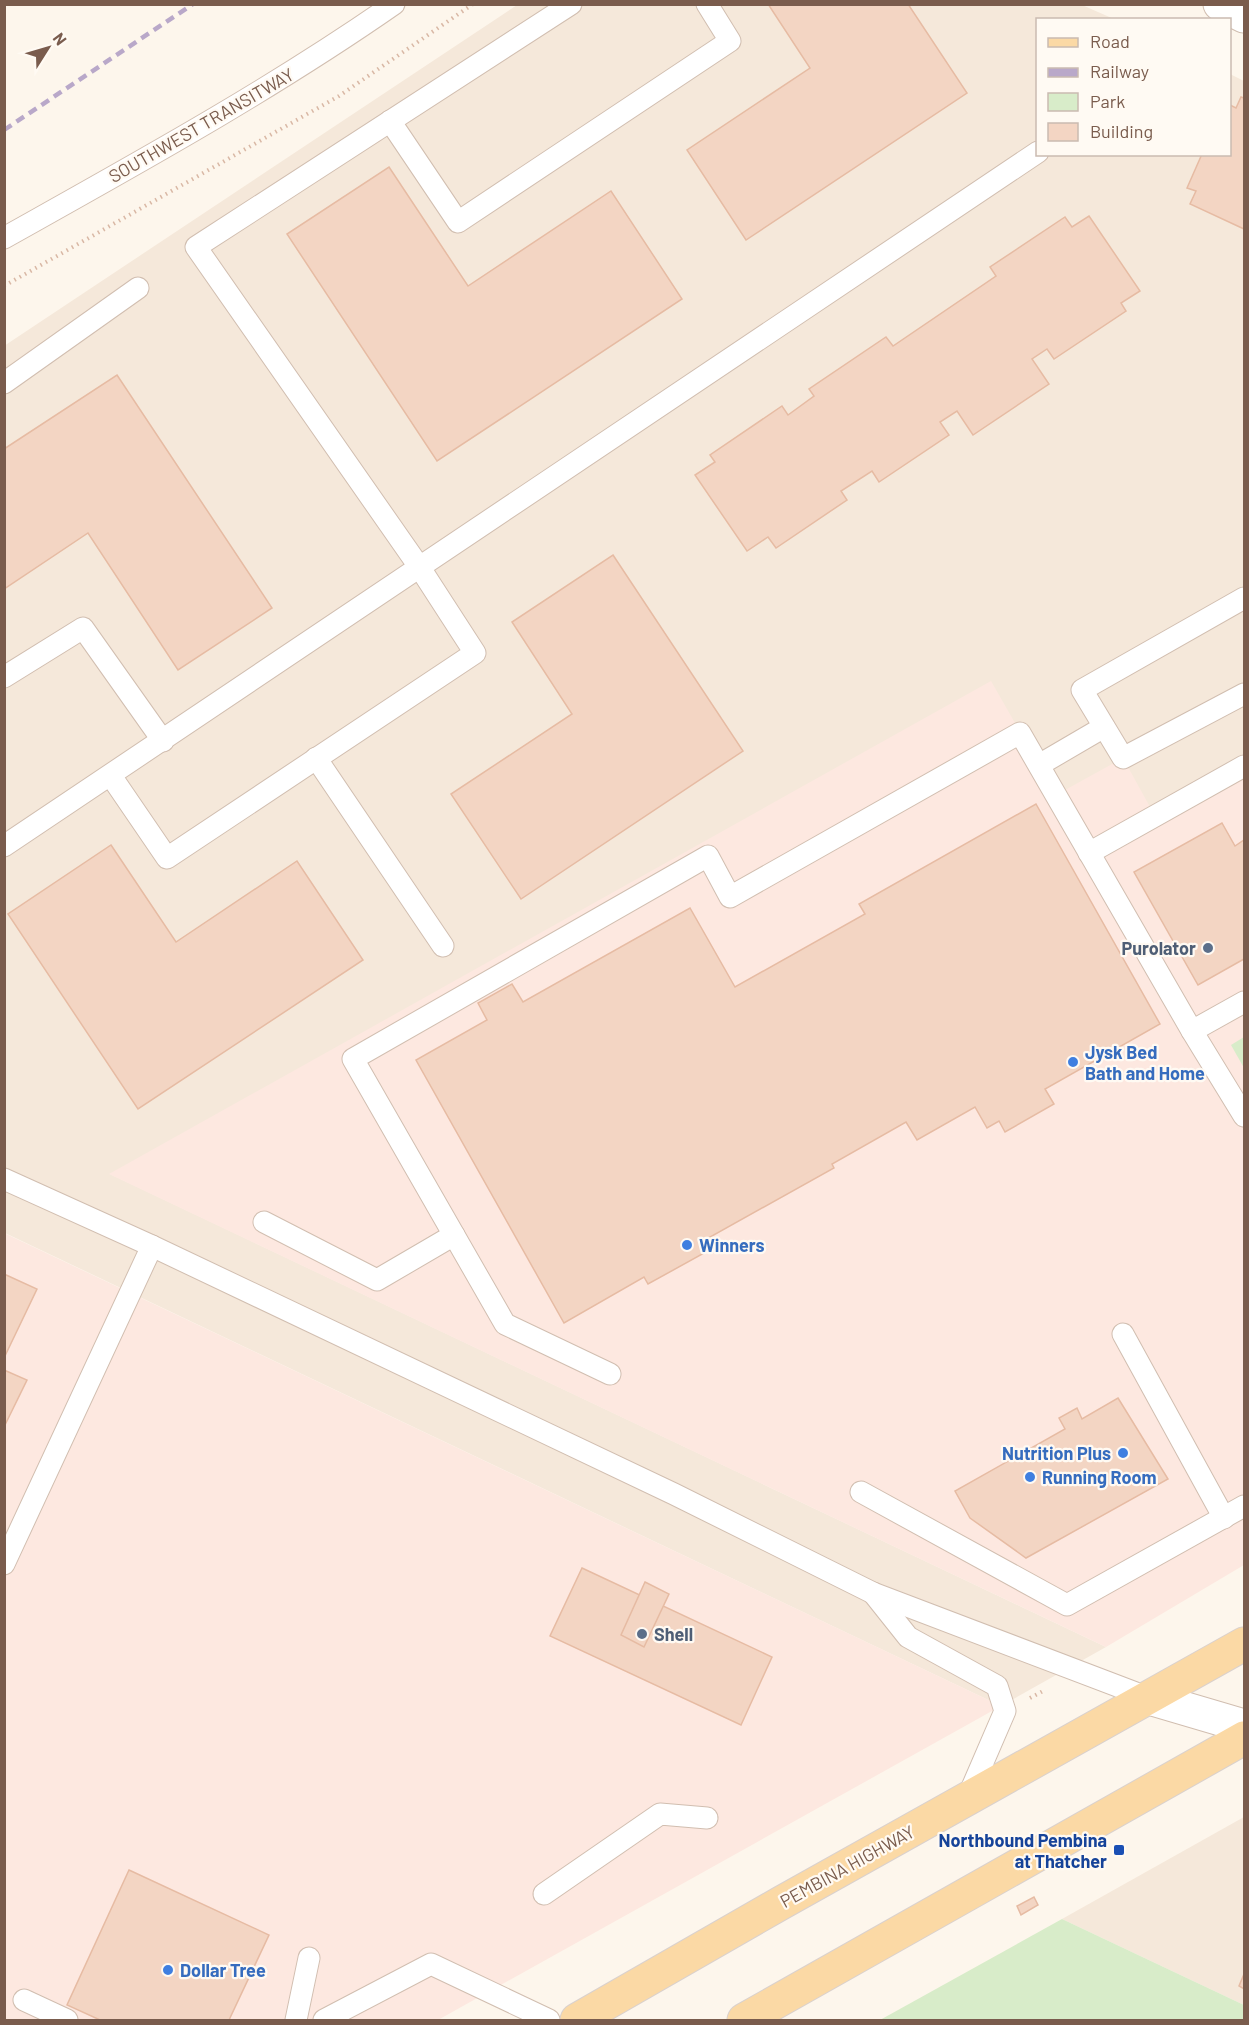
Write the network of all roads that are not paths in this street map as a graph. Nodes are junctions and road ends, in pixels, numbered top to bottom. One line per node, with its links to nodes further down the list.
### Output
1 (394, 4): 6 (lane, SOUTHWEST TRANSITWAY)
2 (571, 4): 4 (lane)
3 (707, 4): 4 (lane)
4 (390, 121): 9 (lane)
5 (1036, 153): 9 (lane)
6 (4, 238)
7 (138, 288): 8 (lane)
8 (4, 383)
9 (420, 568): 14 (lane); 15 (lane)
10 (1245, 598): 13 (lane)
11 (4, 678): 14 (lane)
12 (1245, 694): 13 (lane)
13 (1104, 727): 16 (lane)
14 (163, 741): 18 (lane)
15 (316, 759): 18 (lane); 21 (lane)
16 (1039, 765): 20 (lane); 27 (lane)
17 (1245, 766): 20 (lane)
18 (111, 776): 19 (lane)
19 (4, 846)
20 (1089, 853): 23 (lane)
21 (443, 946)
22 (1245, 1002): 23 (lane)
23 (1192, 1031): 24 (lane)
24 (1245, 1116)
25 (4, 1179): 28 (lane)
26 (264, 1222): 27 (lane)
27 (454, 1235): 30 (lane)
28 (152, 1246): 34 (lane); 35 (lane)
29 (1123, 1334): 33 (lane)
30 (610, 1374)
31 (861, 1492): 33 (lane)
32 (1245, 1506): 33 (lane)
33 (1224, 1518)
34 (4, 1564)
35 (873, 1593): 37 (lane); 40 (lane)
36 (1245, 1644): 37 (main road, PEMBINA HIGHWAY)
37 (1149, 1698): 38 (street); 40 (main road, PEMBINA HIGHWAY)
38 (1245, 1726)
39 (1245, 1738): 50 (main road)
40 (967, 1799): 49 (main road, PEMBINA HIGHWAY)
41 (707, 1818): 42 (lane)
42 (544, 1894)
43 (309, 1958): 46 (lane)
44 (24, 2000): 45 (lane)
45 (67, 2020)
46 (296, 2020)
47 (324, 2020): 48 (lane)
48 (549, 2020)
49 (577, 2020)
50 (744, 2020)

